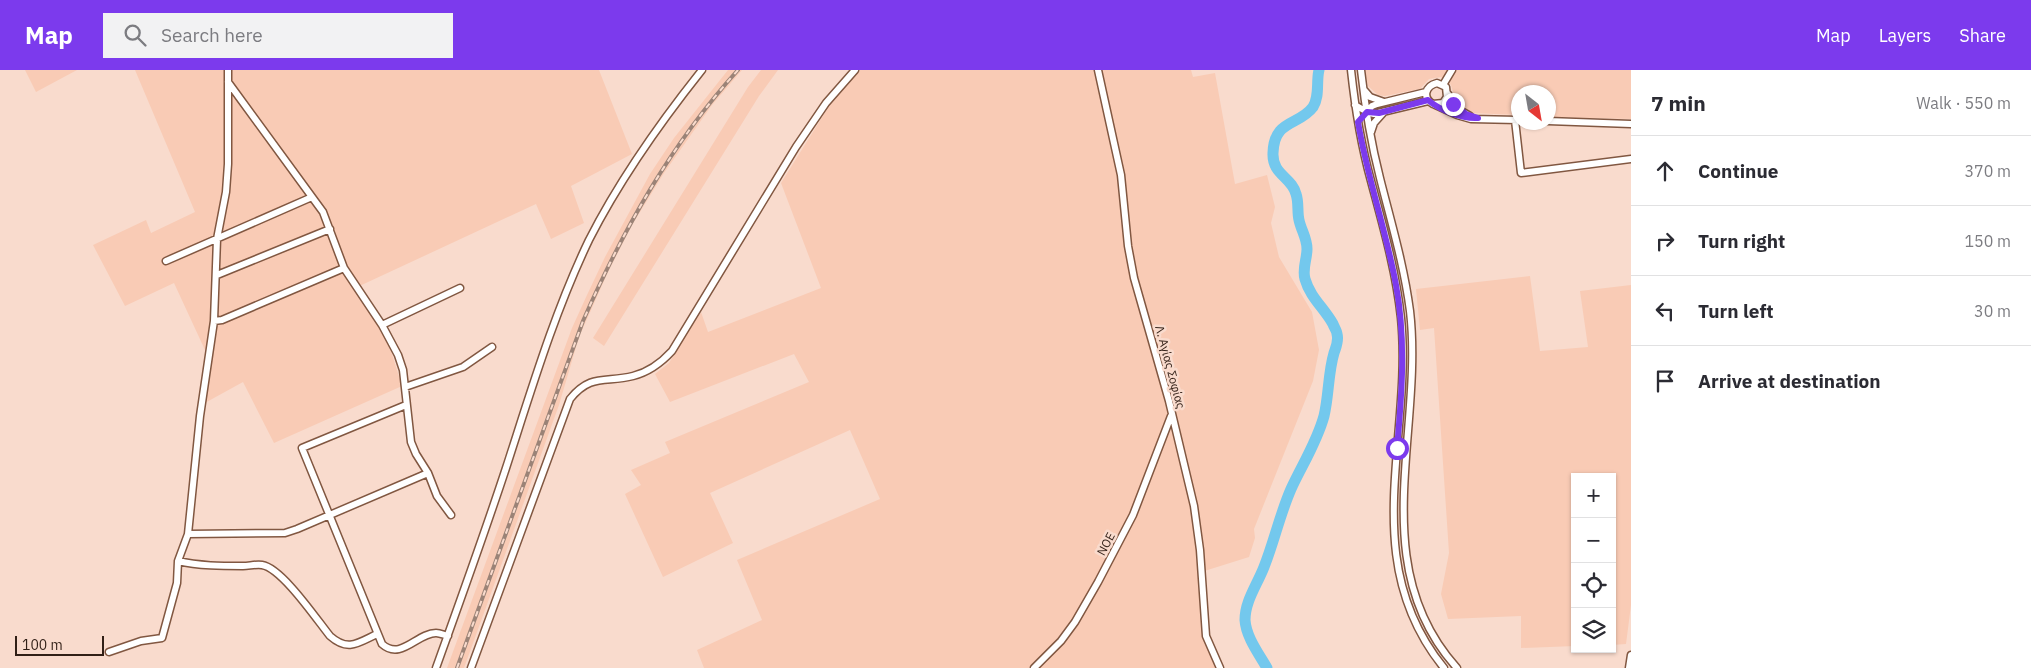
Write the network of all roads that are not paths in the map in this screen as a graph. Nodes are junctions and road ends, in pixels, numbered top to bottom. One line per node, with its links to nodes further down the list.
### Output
1 (228, 70): 8 (street)
2 (702, 70): 45 (street)
3 (855, 70): 49 (street)
4 (1098, 70): 38 (street, Λ. Αγίας Σοφίας)
5 (1351, 70): 15 (street)
6 (1361, 70): 10 (street)
7 (1452, 70): 9 (street)
8 (228, 82): 26 (street); 28 (street)
9 (1443, 85): 11 (street); 12 (street)
10 (1363, 89): 13 (street); 17 (street)
11 (1426, 92): 13 (street); 14 (street)
12 (1448, 94): 14 (street); 18 (street)
13 (1385, 102): 17 (street)
14 (1431, 102): 16 (street); 18 (street)
15 (1355, 105): 17 (street); 21 (street)
16 (1387, 111): 17 (street); 24 (street)
17 (1367, 112): 21 (street); 24 (street)
18 (1478, 118): 19 (street)
19 (1511, 120)
20 (1556, 121): 22 (street)
21 (1358, 122): 52 (street)
22 (1631, 124)
23 (1518, 130): 25 (street)
24 (1370, 133): 53 (street)
25 (1631, 158)
26 (312, 196): 27 (street); 28 (street)
27 (330, 229): 30 (street); 31 (street)
28 (217, 239): 29 (street); 31 (street)
29 (166, 261)
30 (344, 268): 33 (street); 34 (street)
31 (217, 275): 33 (street)
32 (460, 288): 34 (street)
33 (214, 321): 42 (street)
34 (382, 325): 36 (street)
35 (492, 347): 36 (street)
36 (405, 387): 37 (street)
37 (406, 405): 39 (street); 40 (street)
38 (1171, 414): 50 (street, NOE); 51 (street, Λ. Αγίας Σοφίας)
39 (428, 473): 40 (street); 41 (street)
40 (330, 515): 42 (street); 44 (street)
41 (451, 515)
42 (188, 534): 43 (street)
43 (178, 561): 44 (street); 46 (street)
44 (377, 634): 45 (street)
45 (448, 636): 48 (street)
46 (109, 652)
47 (1631, 655): 54 (street)
48 (436, 668)
49 (471, 668)
50 (1034, 668)
51 (1220, 668)
52 (1444, 668)
53 (1456, 668)
54 (1629, 668)

